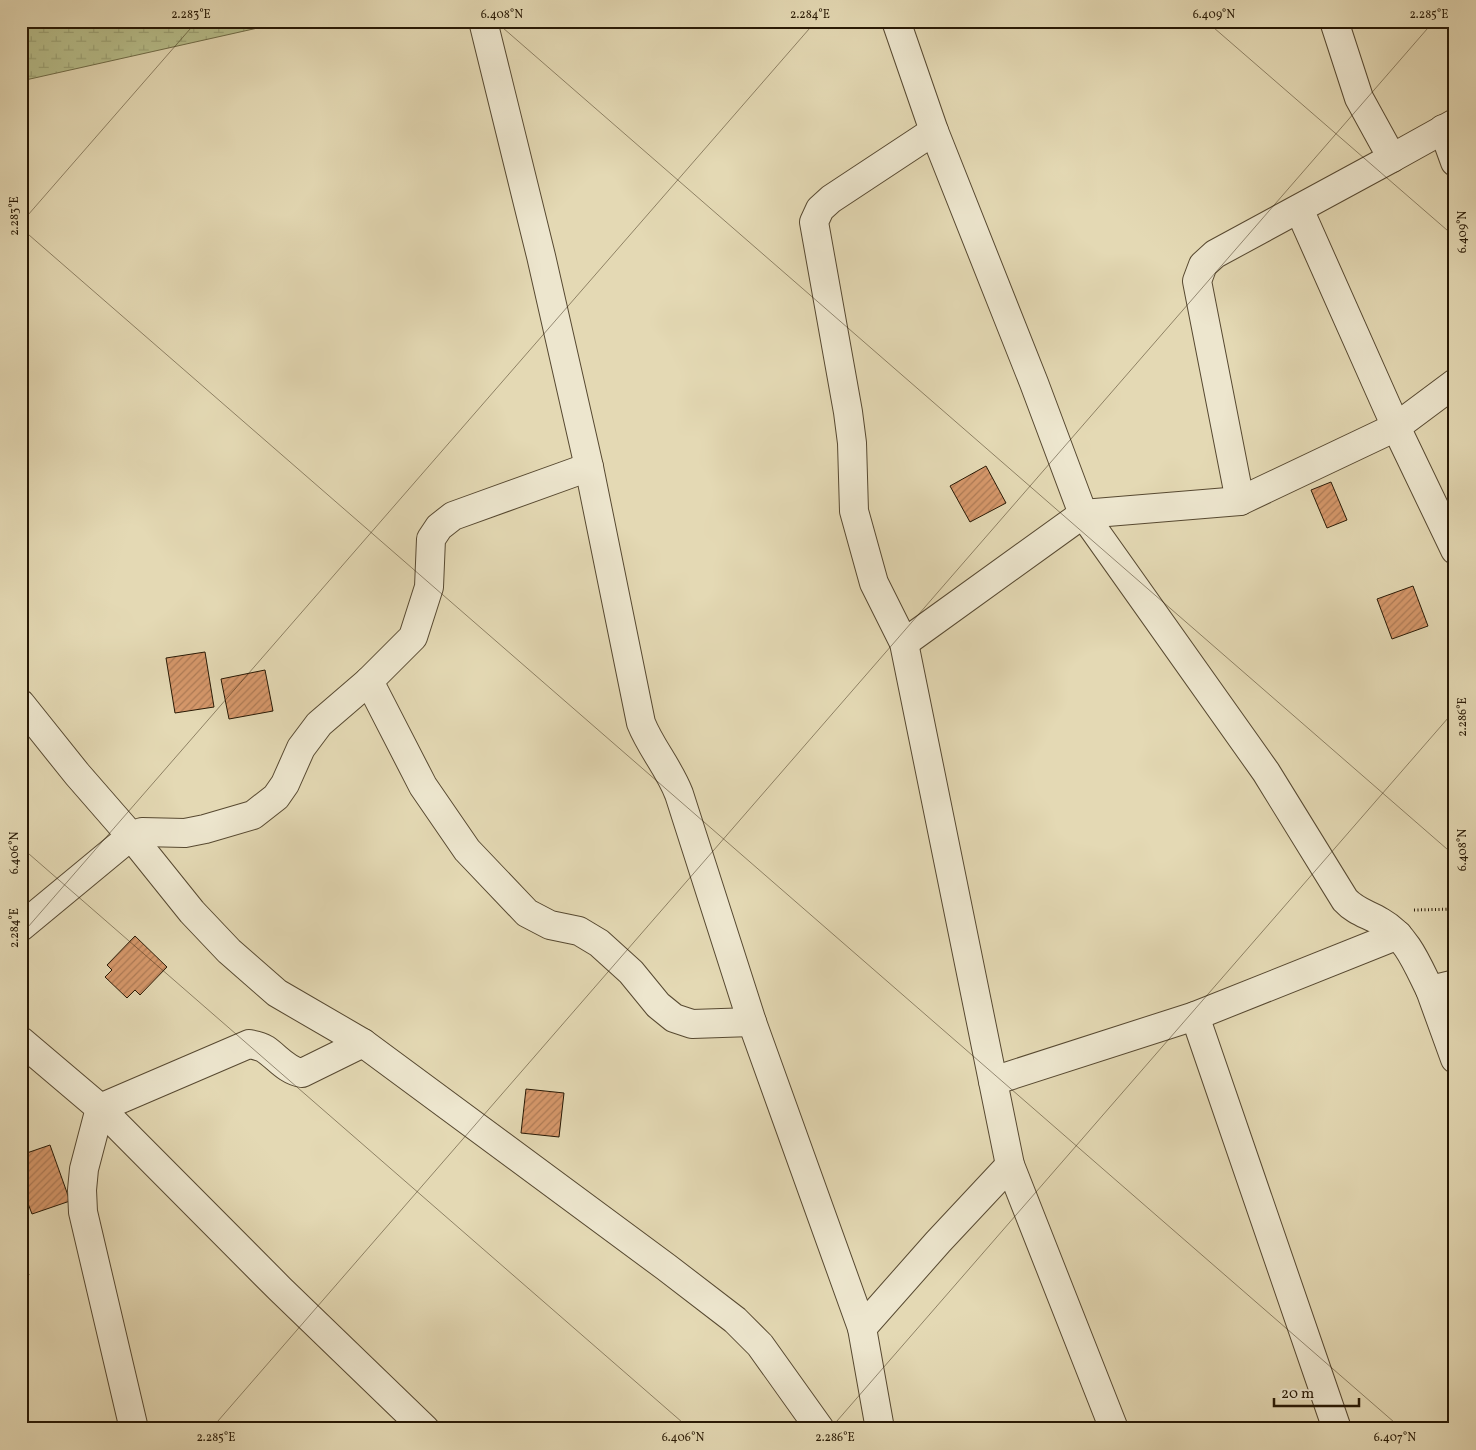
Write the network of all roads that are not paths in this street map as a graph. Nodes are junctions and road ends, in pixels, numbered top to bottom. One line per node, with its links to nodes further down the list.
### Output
1 (483, 21): 11 (street)
2 (896, 21): 5 (street)
3 (1334, 21): 6 (street)
4 (1449, 126): 6 (street); 7 (street)
5 (934, 131): 13 (street); 15 (street)
6 (1392, 158): 8 (street)
7 (1455, 162)
8 (1298, 209): 10 (street); 12 (street)
9 (1455, 383): 10 (street)
10 (1396, 427): 12 (street); 14 (street)
11 (589, 467): 16 (street); 23 (street)
12 (1240, 501): 13 (street)
13 (1083, 514): 15 (street); 20 (street)
14 (1455, 550)
15 (904, 643): 27 (street)
16 (368, 681): 18 (street); 23 (street)
17 (21, 704): 18 (street)
18 (131, 836): 19 (street); 25 (street)
19 (21, 927)
20 (1398, 935): 21 (street); 22 (street)
21 (1442, 987): 26 (street)
22 (1195, 1016): 27 (street); 36 (street)
23 (752, 1022): 30 (street)
24 (21, 1041): 28 (street)
25 (364, 1043): 28 (street); 33 (street)
26 (1455, 1059)
27 (993, 1081): 29 (street)
28 (100, 1108): 31 (street); 32 (street)
29 (1010, 1165): 30 (street); 35 (street)
30 (862, 1328): 34 (street)
31 (134, 1429)
32 (425, 1429)
33 (820, 1429)
34 (880, 1429)
35 (1114, 1429)
36 (1337, 1429)

